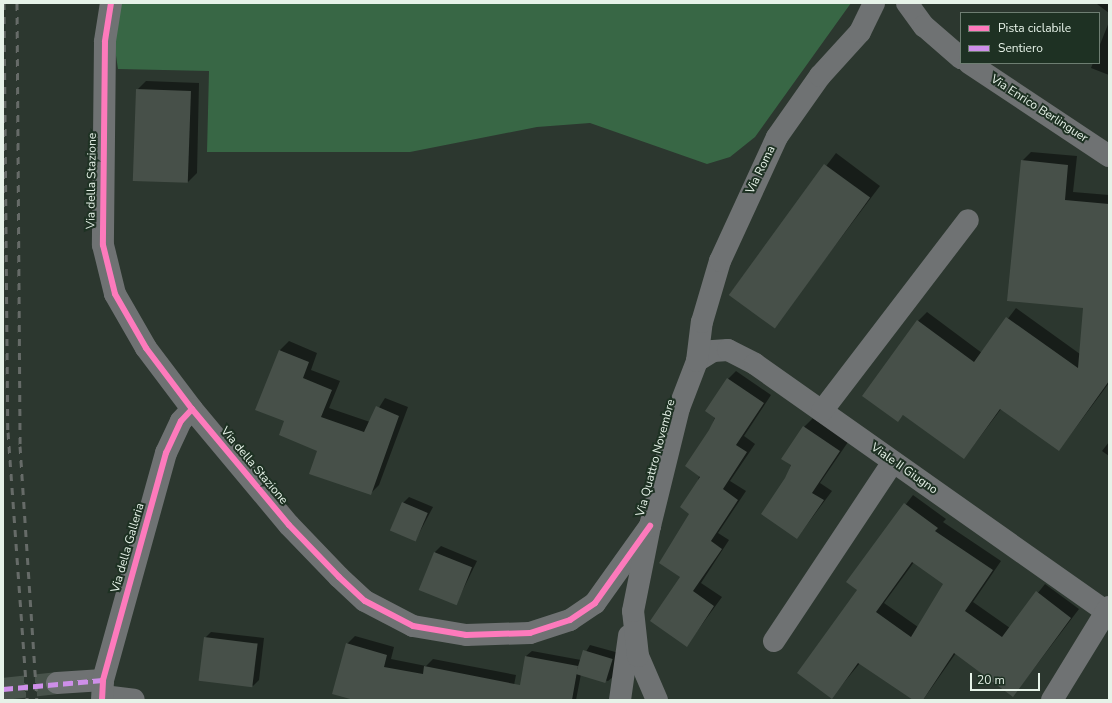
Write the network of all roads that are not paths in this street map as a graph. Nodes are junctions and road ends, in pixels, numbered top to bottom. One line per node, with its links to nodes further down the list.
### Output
1 (111, 3): 9 (street, Via della Stazione)
2 (874, 3): 8 (street, Via Roma)
3 (907, 3): 4 (street)
4 (960, 57)
5 (971, 64): 6 (street, Via Enrico Berlinguer)
6 (1109, 156)
7 (968, 220): 10 (street)
8 (697, 361): 10 (street, Viale II Giugno); 12 (street, Via Quattro Novembre)
9 (192, 408): 12 (street, Via della Stazione); 17 (street, Via della Galleria)
10 (822, 411): 11 (street, Viale II Giugno)
11 (893, 462): 13 (street, Viale II Giugno); 15 (street)
12 (650, 526): 14 (street, Via Quattro Novembre)
13 (1107, 609): 21 (street)
14 (633, 611): 19 (street); 20 (street, Via Quattro Novembre)
15 (774, 641)
16 (57, 683): 17 (street)
17 (103, 692): 18 (street)
18 (134, 700)
19 (620, 700)
20 (657, 700)
21 (1052, 700)

